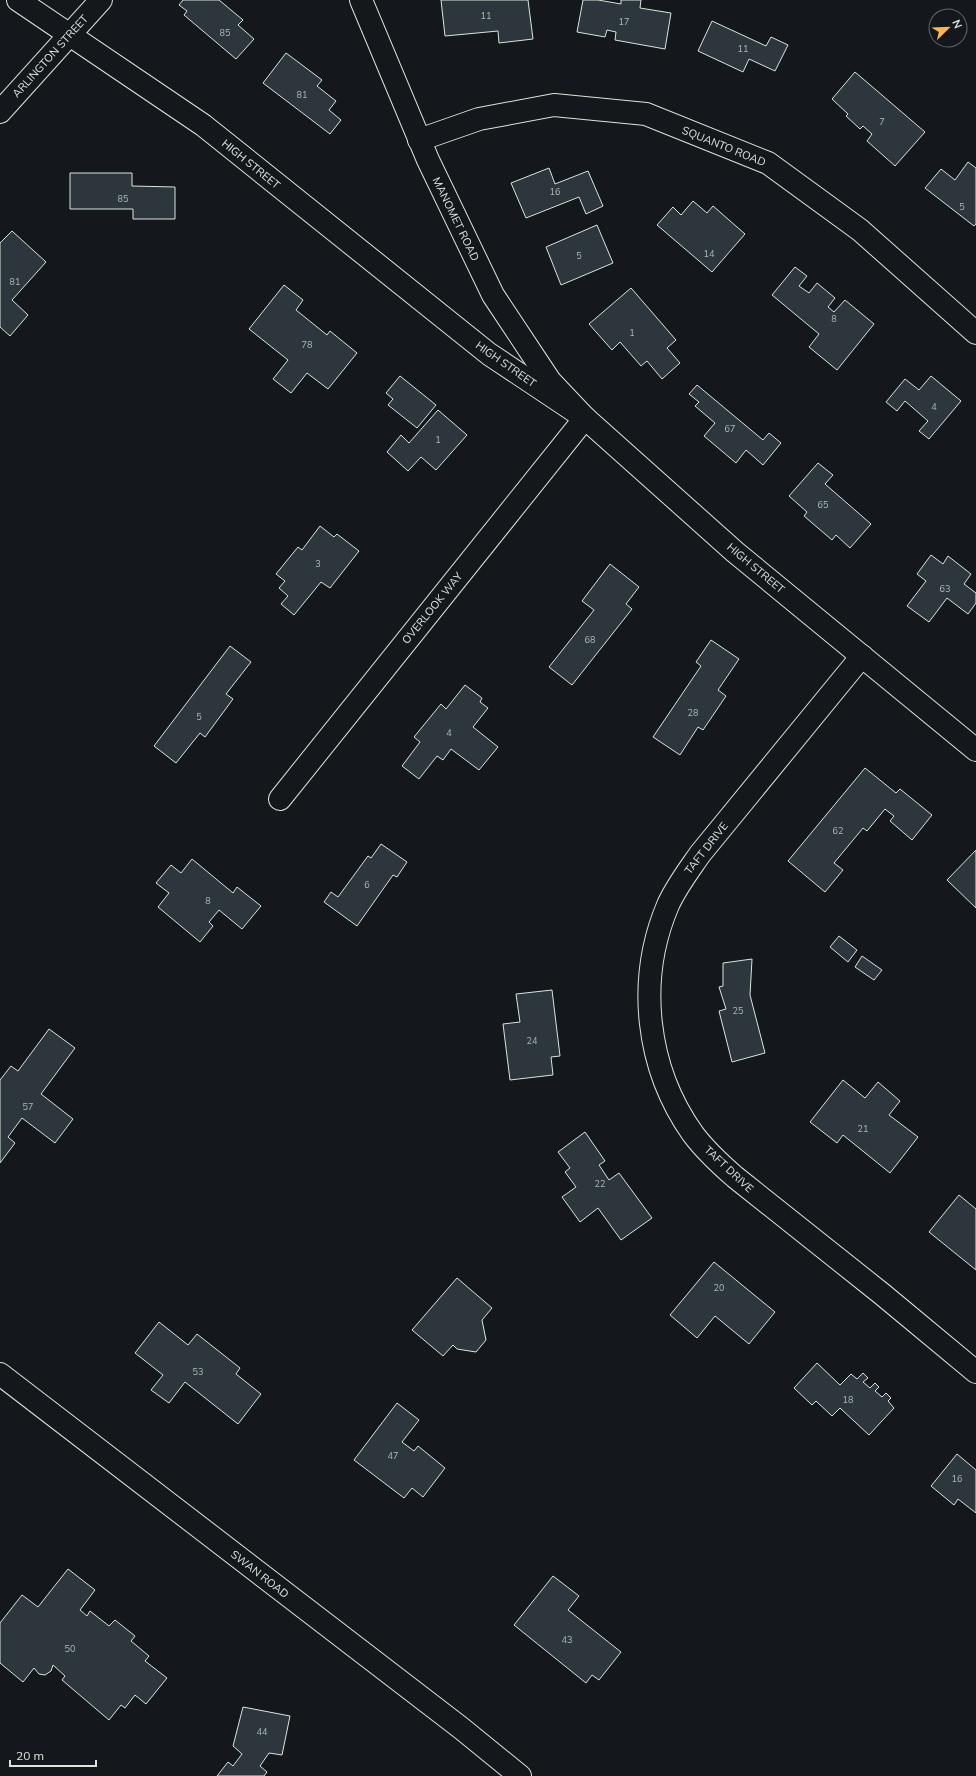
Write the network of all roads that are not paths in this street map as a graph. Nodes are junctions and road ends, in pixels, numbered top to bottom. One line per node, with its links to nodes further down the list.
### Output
1 (18, 0): 4 (street, HIGH STREET)
2 (101, 0): 4 (street, ARLINGTON STREET)
3 (361, 0): 6 (street, MANOMET ROAD)
4 (70, 34): 5 (street, ARLINGTON STREET); 8 (street, HIGH STREET)
5 (0, 112)
6 (420, 140): 7 (street, SQUANTO ROAD); 8 (street, MANOMET ROAD)
7 (976, 333)
8 (585, 418): 9 (street, HIGH STREET); 11 (street, OVERLOOK WAY)
9 (862, 656): 10 (street, HIGH STREET); 12 (street, TAFT DRIVE)
10 (976, 750)
11 (280, 799)
12 (976, 1372)
13 (0, 1374): 14 (street, SWAN ROAD)
14 (520, 1776)

